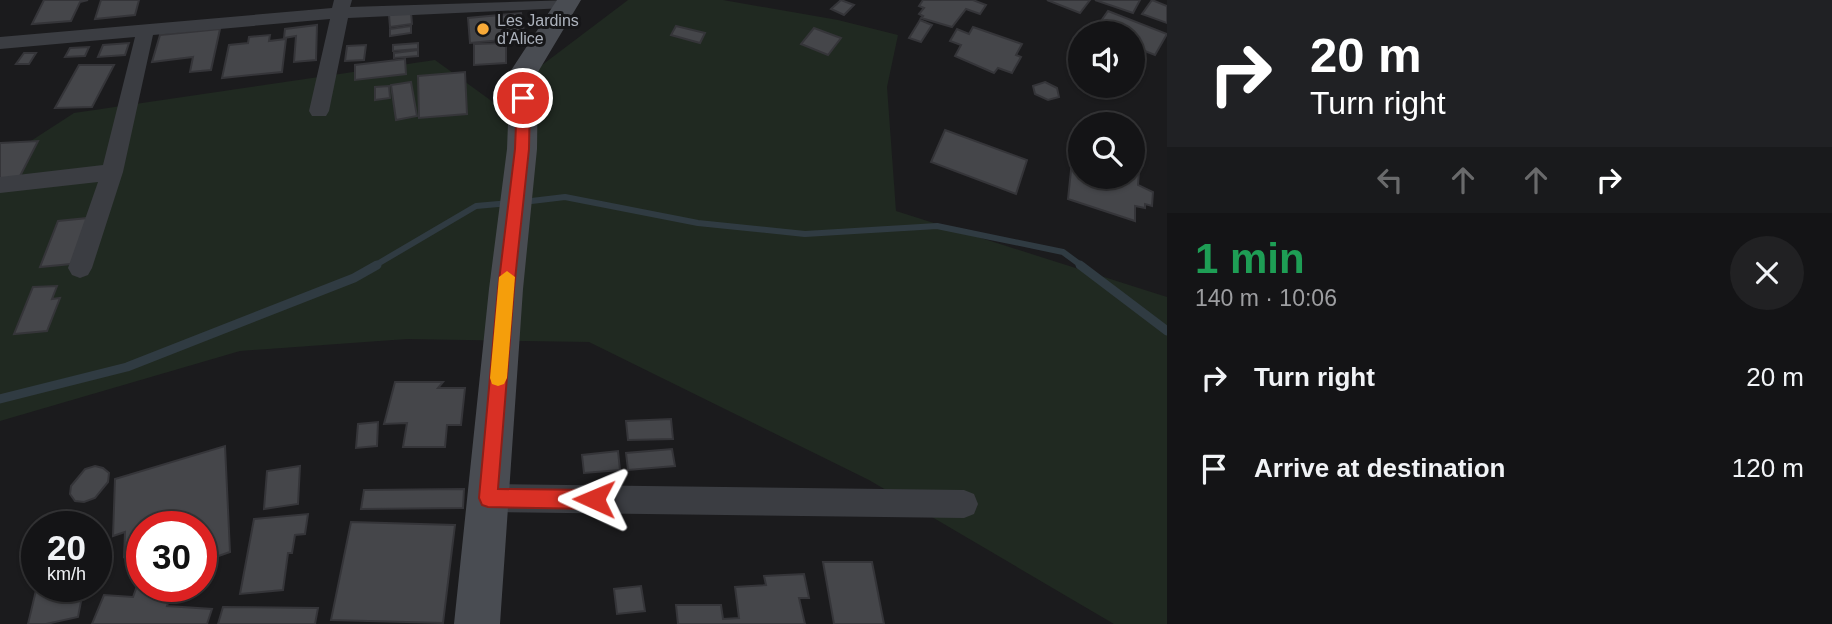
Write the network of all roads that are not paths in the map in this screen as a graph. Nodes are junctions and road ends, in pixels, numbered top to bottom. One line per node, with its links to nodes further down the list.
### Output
1 (567, 1): 2 (street); 9 (street)
2 (342, 6): 3 (street); 5 (street)
3 (145, 32): 4 (street); 6 (street)
4 (0, 43)
5 (319, 111)
6 (112, 172): 7 (street); 8 (street)
7 (0, 186)
8 (80, 268)
9 (488, 498): 10 (street); 11 (street)
10 (964, 504)
11 (477, 624)

